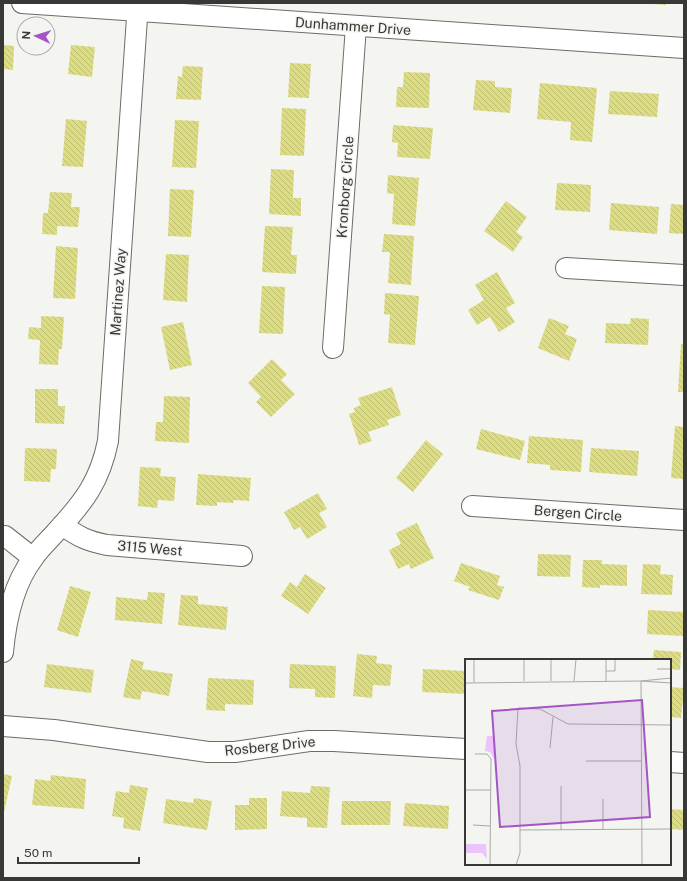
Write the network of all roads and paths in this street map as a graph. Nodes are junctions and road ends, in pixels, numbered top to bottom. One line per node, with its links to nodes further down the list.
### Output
1 (22, 3): 2 (street, Dunhammer Drive)
2 (138, 7): 3 (street, Dunhammer Drive); 10 (street, Martinez Way)
3 (356, 26): 4 (street, Dunhammer Drive); 7 (street, Kronborg Circle)
4 (684, 48)
5 (566, 268): 6 (street)
6 (684, 276)
7 (333, 348)
8 (472, 506): 9 (street, Bergen Circle)
9 (684, 520)
10 (62, 526): 12 (street, 3115 West); 13 (street, Martinez Way)
11 (5, 536): 13 (street)
12 (242, 556)
13 (33, 558): 14 (street, Martinez Way)
14 (3, 652)
15 (3, 726): 16 (street, Rosberg Drive)
16 (465, 749)
17 (671, 762): 18 (street)
18 (684, 763)

